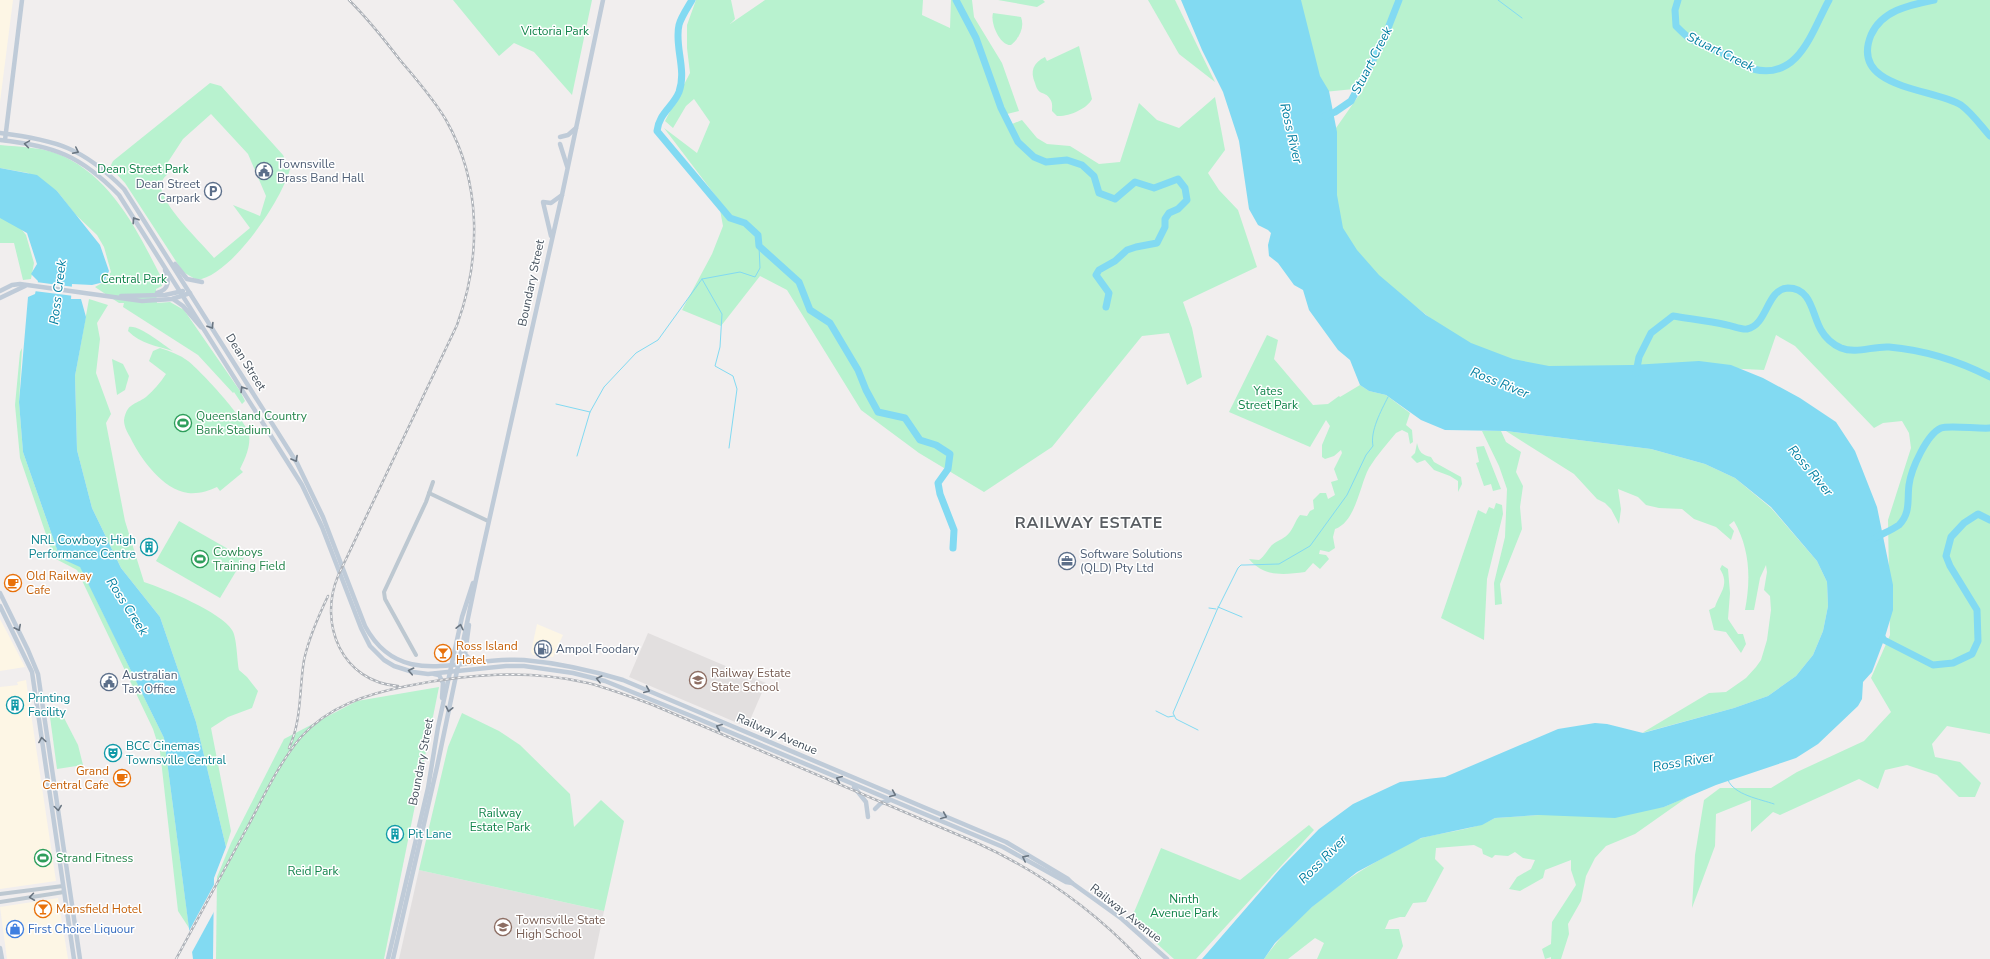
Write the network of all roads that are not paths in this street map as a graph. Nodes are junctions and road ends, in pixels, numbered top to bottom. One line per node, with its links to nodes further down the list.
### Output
1 (22, 0): 5 (main road)
2 (603, 0): 3 (main road, Boundary Street)
3 (576, 128): 6 (main road); 9 (main road, Boundary Street)
4 (0, 133): 5 (main road, Dean Street)
5 (6, 133): 7 (main road); 13 (main road, Dean Street, one-way to 13)
6 (560, 138)
7 (2, 140): 12 (main road, Dean Street, one-way to 7)
8 (560, 144): 9 (main road)
9 (568, 168): 10 (main road, Boundary Street)
10 (562, 195): 11 (main road, Boundary Street); 11 (main road)
11 (551, 239): 32 (main road, Boundary Street)
12 (156, 253): 20 (main road, Dean Street); 21 (main road)
13 (167, 256): 14 (main road); 18 (main road, Dean Street)
14 (202, 282)
15 (9, 286): 16 (main road); 17 (main road); 19 (main road)
16 (29, 286): 19 (main road); 22 (main road)
17 (0, 291)
18 (189, 291): 20 (main road); 27 (main road, Dean Street, one-way to 27)
19 (11, 292): 23 (main road)
20 (182, 293): 21 (main road); 24 (main road); 25 (main road, Dean Street)
21 (147, 295): 22 (main road)
22 (118, 296): 24 (main road)
23 (0, 298)
24 (172, 299): 25 (main road)
25 (209, 336): 26 (main road, Dean Street, one-way to 25)
26 (269, 430): 27 (main road); 28 (main road, Dean Street)
27 (279, 434): 28 (main road); 29 (main road, Dean Street)
28 (277, 444): 29 (main road); 44 (main road, Dean Street, one-way to 28)
29 (286, 444): 41 (main road, Dean Street, one-way to 41)
30 (433, 482): 31 (street)
31 (429, 493): 32 (street); 38 (street)
32 (488, 521): 33 (main road, Boundary Street)
33 (478, 570): 36 (main road, Boundary Street); 41 (main road, Boundary Street, one-way to 33)
34 (0, 593): 37 (main road, one-way to 37)
35 (0, 606): 45 (main road)
36 (469, 615): 39 (main road); 40 (main road, Boundary Street)
37 (28, 650): 45 (main road); 47 (main road)
38 (416, 654)
39 (472, 662): 40 (main road, Railway Avenue); 52 (main road, Railway Avenue, one-way to 52)
40 (458, 664): 41 (main road, Dean Street); 42 (main road, Boundary Street)
41 (452, 665): 43 (main road, Boundary Street)
42 (457, 671): 43 (main road, Dean Street); 48 (main road, Railway Avenue, one-way to 42); 66 (main road, Boundary Street, one-way to 66)
43 (450, 672): 44 (main road, Dean Street); 46 (main road, Boundary Street)
44 (430, 674): 46 (main road)
45 (32, 675): 47 (main road, one-way to 45)
46 (439, 721): 65 (main road, Boundary Street)
47 (51, 776): 53 (main road, one-way to 53); 54 (main road)
48 (852, 784): 49 (main road, Railway Avenue); 51 (main road)
49 (890, 800): 50 (main road); 52 (main road, Railway Avenue, one-way to 49)
50 (875, 809)
51 (868, 817)
52 (1072, 883): 67 (main road, Railway Avenue)
53 (69, 885): 54 (main road); 55 (main road)
54 (63, 886): 56 (main road); 57 (street)
55 (70, 891): 56 (main road); 64 (main road)
56 (64, 892): 59 (street, one-way to 59); 63 (main road)
57 (5, 893): 58 (street); 59 (street)
58 (0, 894)
59 (6, 901): 60 (street)
60 (0, 902)
61 (0, 948): 62 (main road)
62 (2, 959)
63 (74, 959)
64 (80, 959)
65 (388, 959)
66 (393, 959)
67 (1167, 959)

